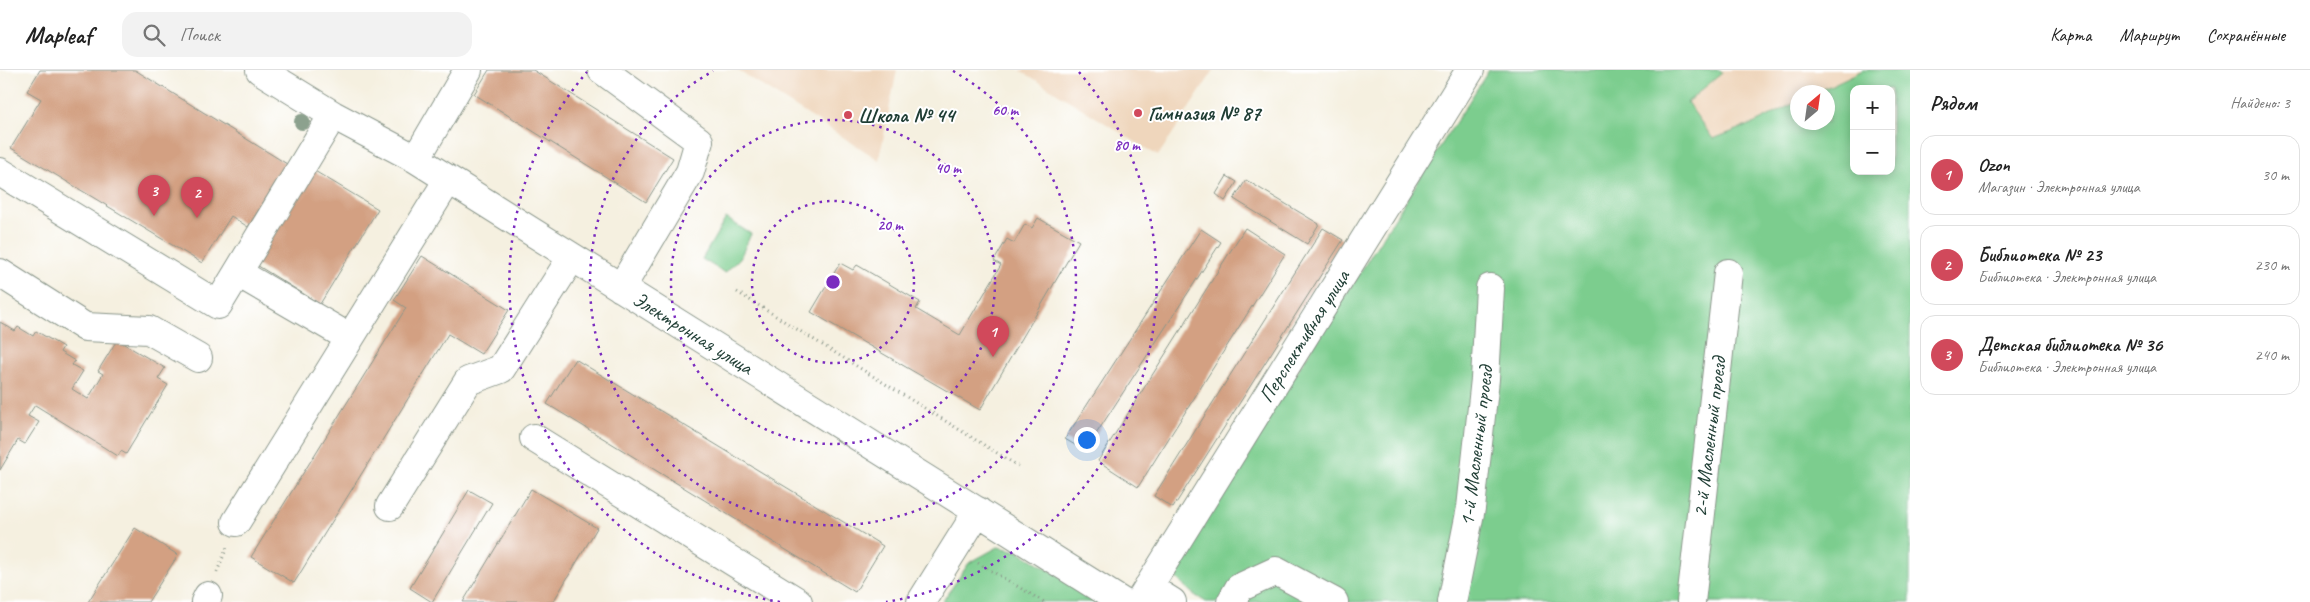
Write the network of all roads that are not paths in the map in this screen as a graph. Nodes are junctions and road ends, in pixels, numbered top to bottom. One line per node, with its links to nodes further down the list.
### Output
1 (260, 70): 5 (street, Электронная улица)
2 (468, 70): 6 (street)
3 (602, 70): 13 (street)
4 (1470, 70): 21 (street, Перспективная улица)
5 (334, 115): 6 (street, Электронная улица); 11 (street)
6 (416, 159): 8 (street, Электронная улица)
7 (0, 172): 11 (street)
8 (448, 180): 9 (street, Электронная улица); 15 (street)
9 (572, 257): 13 (street, Электронная улица); 18 (street)
10 (0, 273): 16 (street)
11 (238, 273): 15 (street)
12 (1728, 273): 29 (street, 2-й Масленный проезд)
13 (621, 288): 19 (street, Электронная улица)
14 (1490, 288): 28 (street, 1-й Масленный проезд)
15 (350, 338): 20 (street)
16 (198, 358)
17 (534, 438): 22 (street)
18 (390, 506)
19 (978, 511): 23 (street); 24 (street, Электронная улица)
20 (236, 522)
21 (1143, 594): 25 (street)
22 (798, 602)
23 (922, 602)
24 (1122, 602)
25 (1172, 602)
26 (1231, 602): 27 (street)
27 (1334, 602)
28 (1452, 602)
29 (1691, 602)

